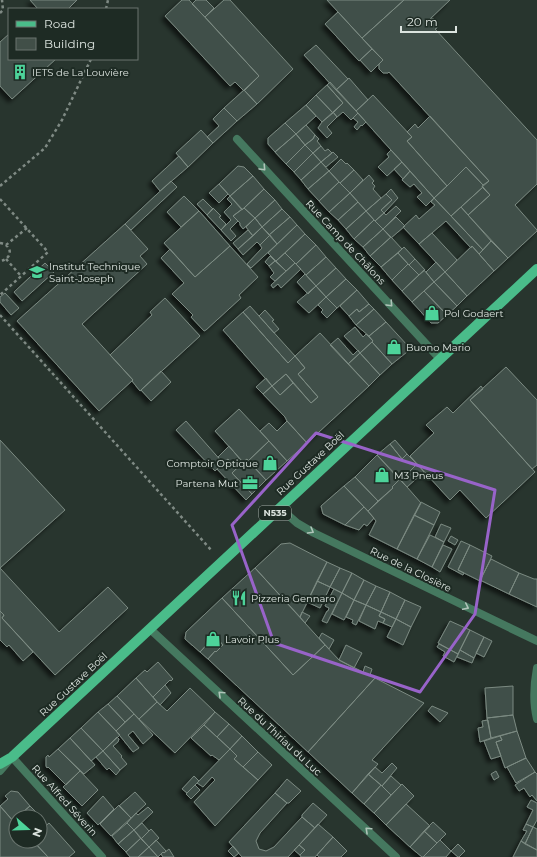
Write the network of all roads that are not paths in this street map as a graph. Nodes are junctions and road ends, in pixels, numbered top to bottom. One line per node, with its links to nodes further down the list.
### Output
1 (237, 139): 3 (street, Rue Camp de Châlons, one-way to 3)
2 (537, 269): 3 (main road, Rue Gustave Boël / N535)
3 (440, 359): 4 (main road, Rue Gustave Boël / N535)
4 (280, 508): 5 (main road, Rue Gustave Boël / N535); 6 (street, Rue de la Closière, one-way to 6)
5 (150, 629): 9 (main road, Rue Gustave Boël / N535); 13 (street, Rue du Thiriau du Luc, one-way to 5)
6 (537, 641)
7 (537, 668): 8 (street)
8 (537, 719)
9 (12, 757): 10 (main road, Rue Gustave Boël / N535); 11 (street, Rue Gustave Boël); 12 (street, Rue Alfred Séverin)
10 (0, 764)
11 (0, 771)
12 (102, 857)
13 (396, 857)

